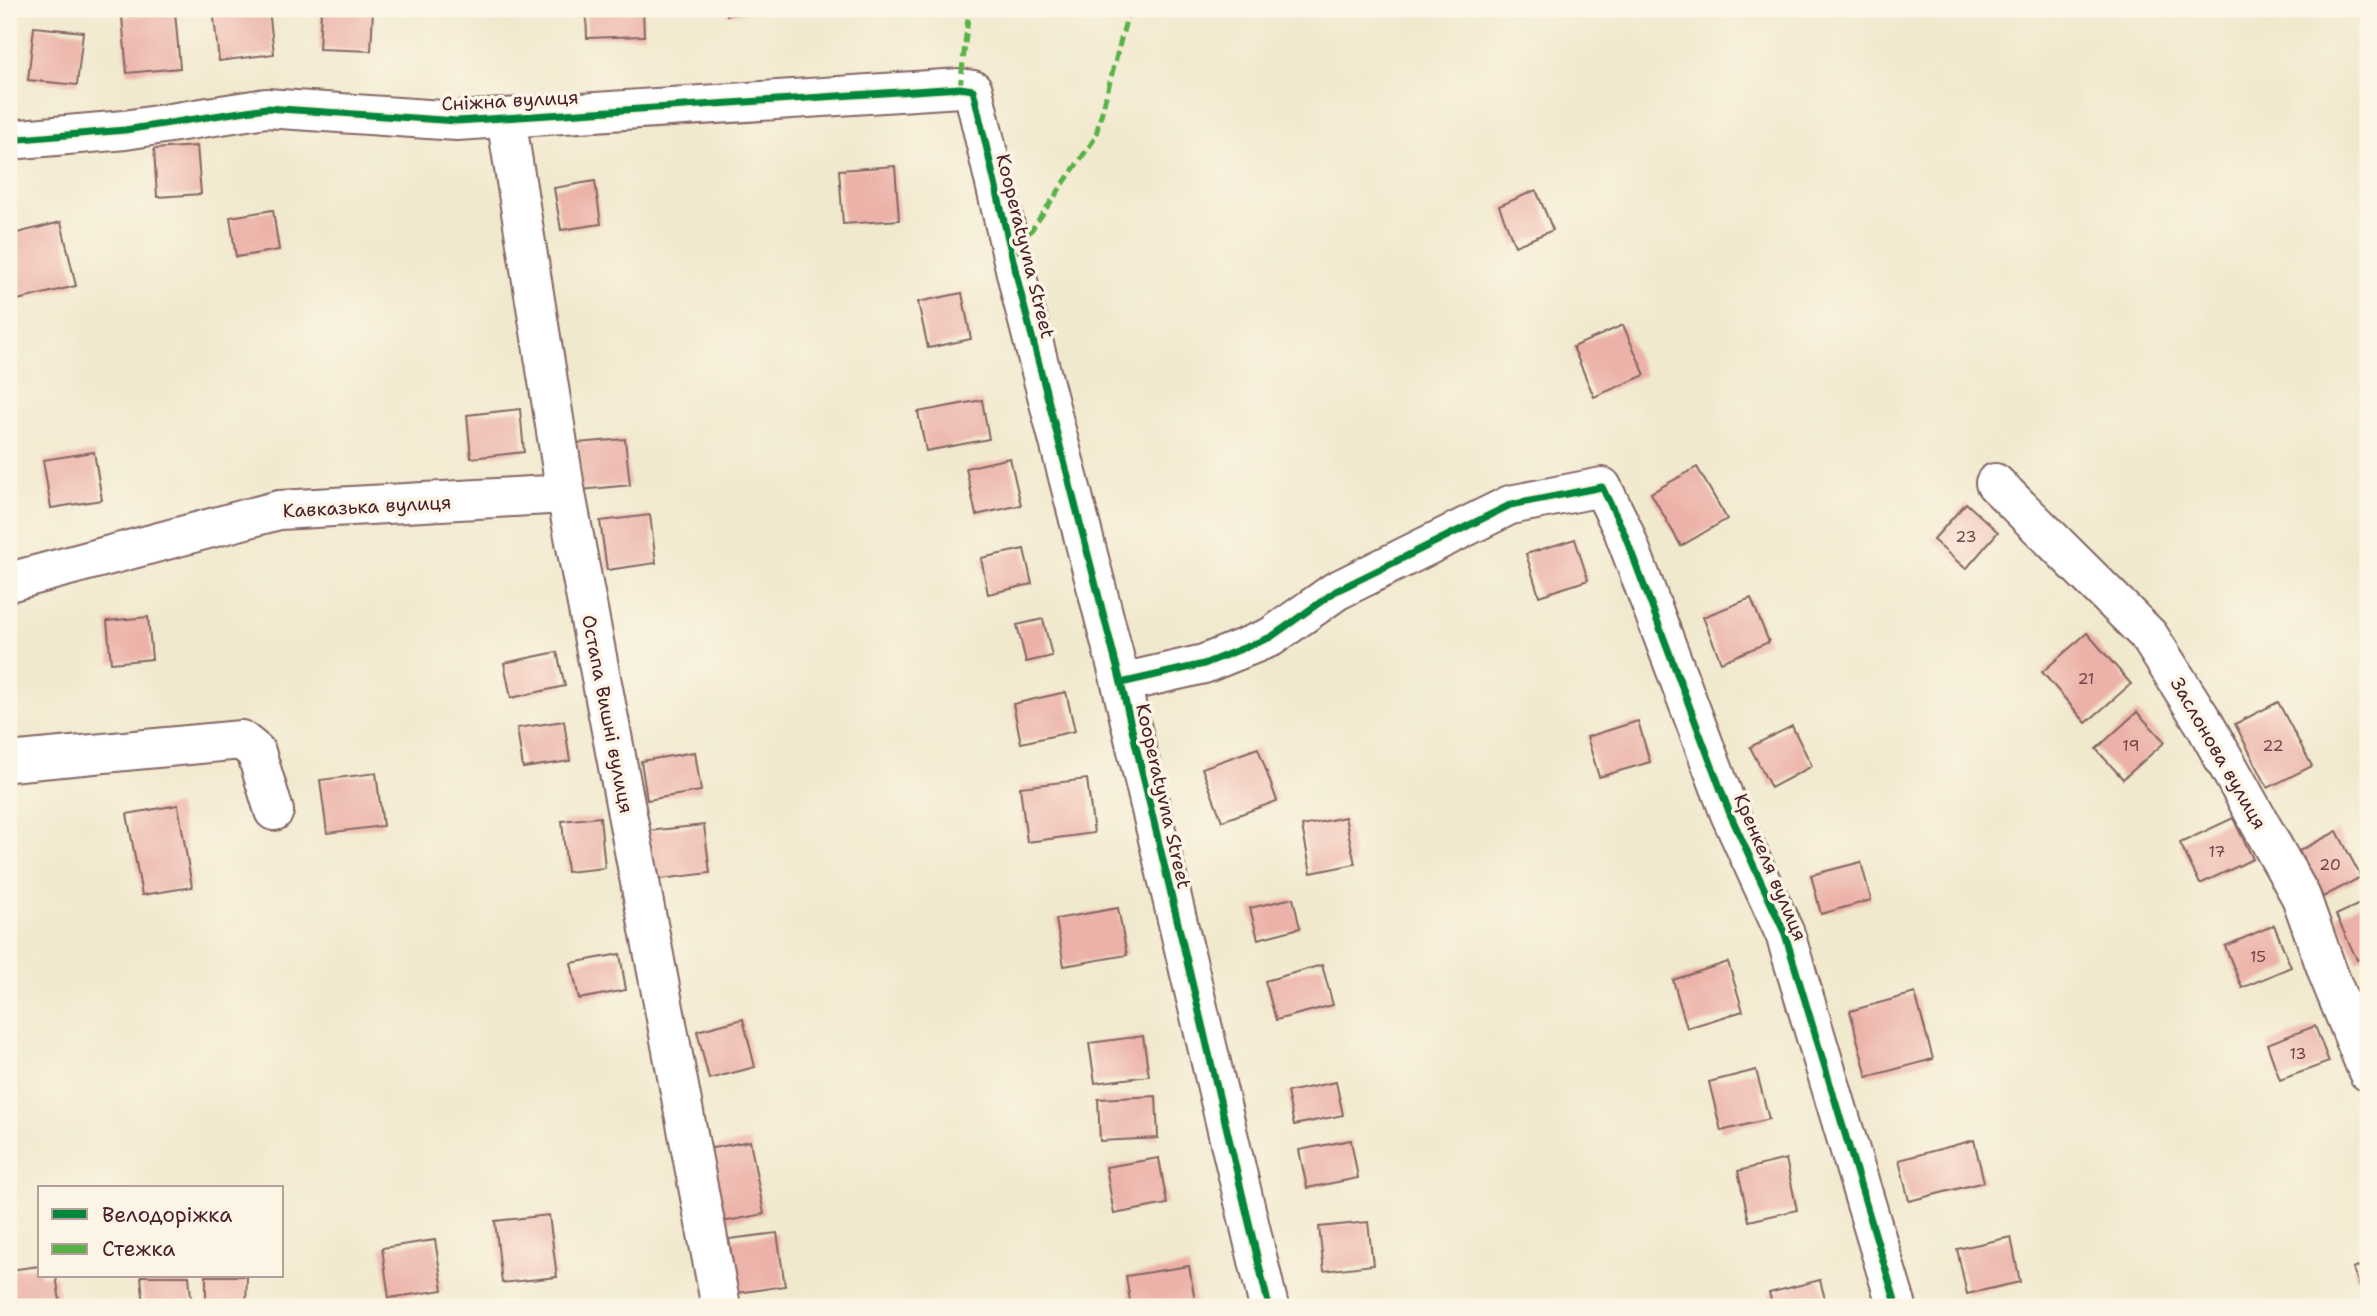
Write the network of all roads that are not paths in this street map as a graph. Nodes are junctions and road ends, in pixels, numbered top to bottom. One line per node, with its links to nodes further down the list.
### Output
1 (972, 90): 2 (street, Сніжна вулиця); 7 (street, Kooperatyvna Street)
2 (506, 118): 3 (street, Сніжна вулиця); 5 (street, Остапа Вишні вулиця)
3 (9, 140)
4 (1995, 483): 10 (street, Заслонова вулиця)
5 (566, 494): 6 (street, Кавказька вулиця); 11 (street, Остапа Вишні вулиця)
6 (9, 582)
7 (1121, 683): 12 (street, Kooperatyvna Street); 13 (street, Кренкеля вулиця)
8 (9, 762): 9 (street)
9 (274, 811)
10 (2368, 1072)
11 (720, 1307)
12 (1269, 1307)
13 (1897, 1307)

